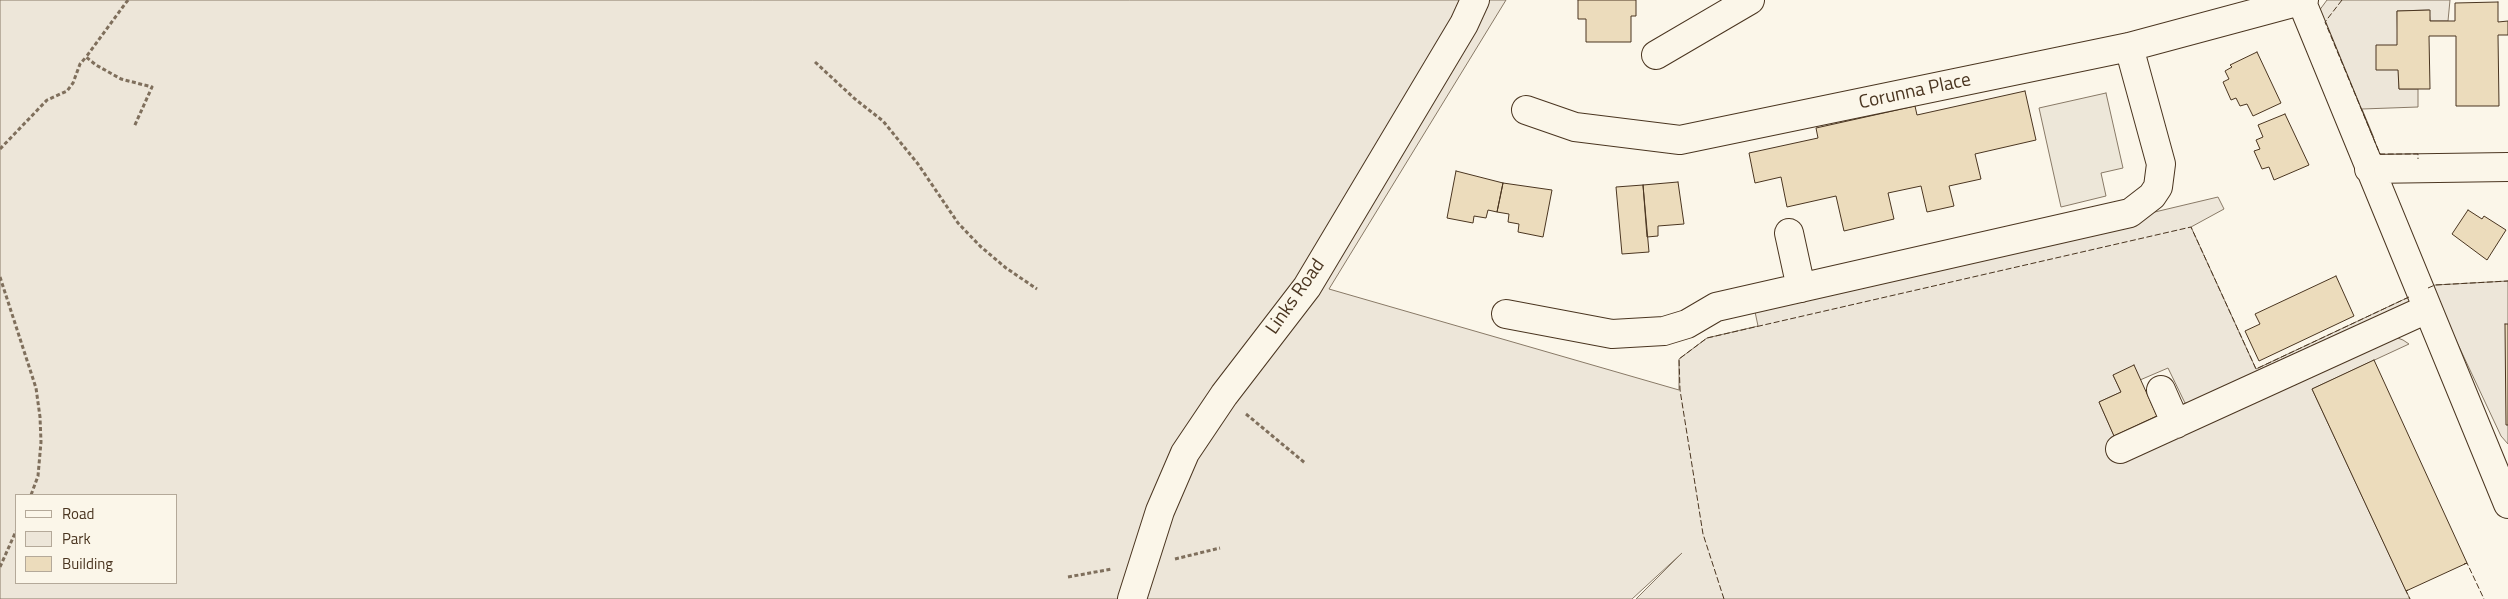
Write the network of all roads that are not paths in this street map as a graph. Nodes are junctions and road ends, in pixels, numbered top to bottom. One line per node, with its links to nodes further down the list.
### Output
1 (1475, 0): 17 (street, Links Road)
2 (1750, 0): 5 (street)
3 (2302, 1): 4 (street, Corunna Place); 8 (street)
4 (2129, 47): 6 (street, Corunna Place); 10 (street)
5 (1656, 55)
6 (1526, 110)
7 (2508, 167): 8 (street)
8 (2369, 170): 11 (street)
9 (1789, 234): 10 (street)
10 (1801, 288): 12 (street)
11 (2423, 301): 14 (street); 16 (street)
12 (1506, 314)
13 (2161, 390): 14 (street)
14 (2176, 424): 15 (street)
15 (2120, 449)
16 (2505, 486)
17 (1132, 599)

